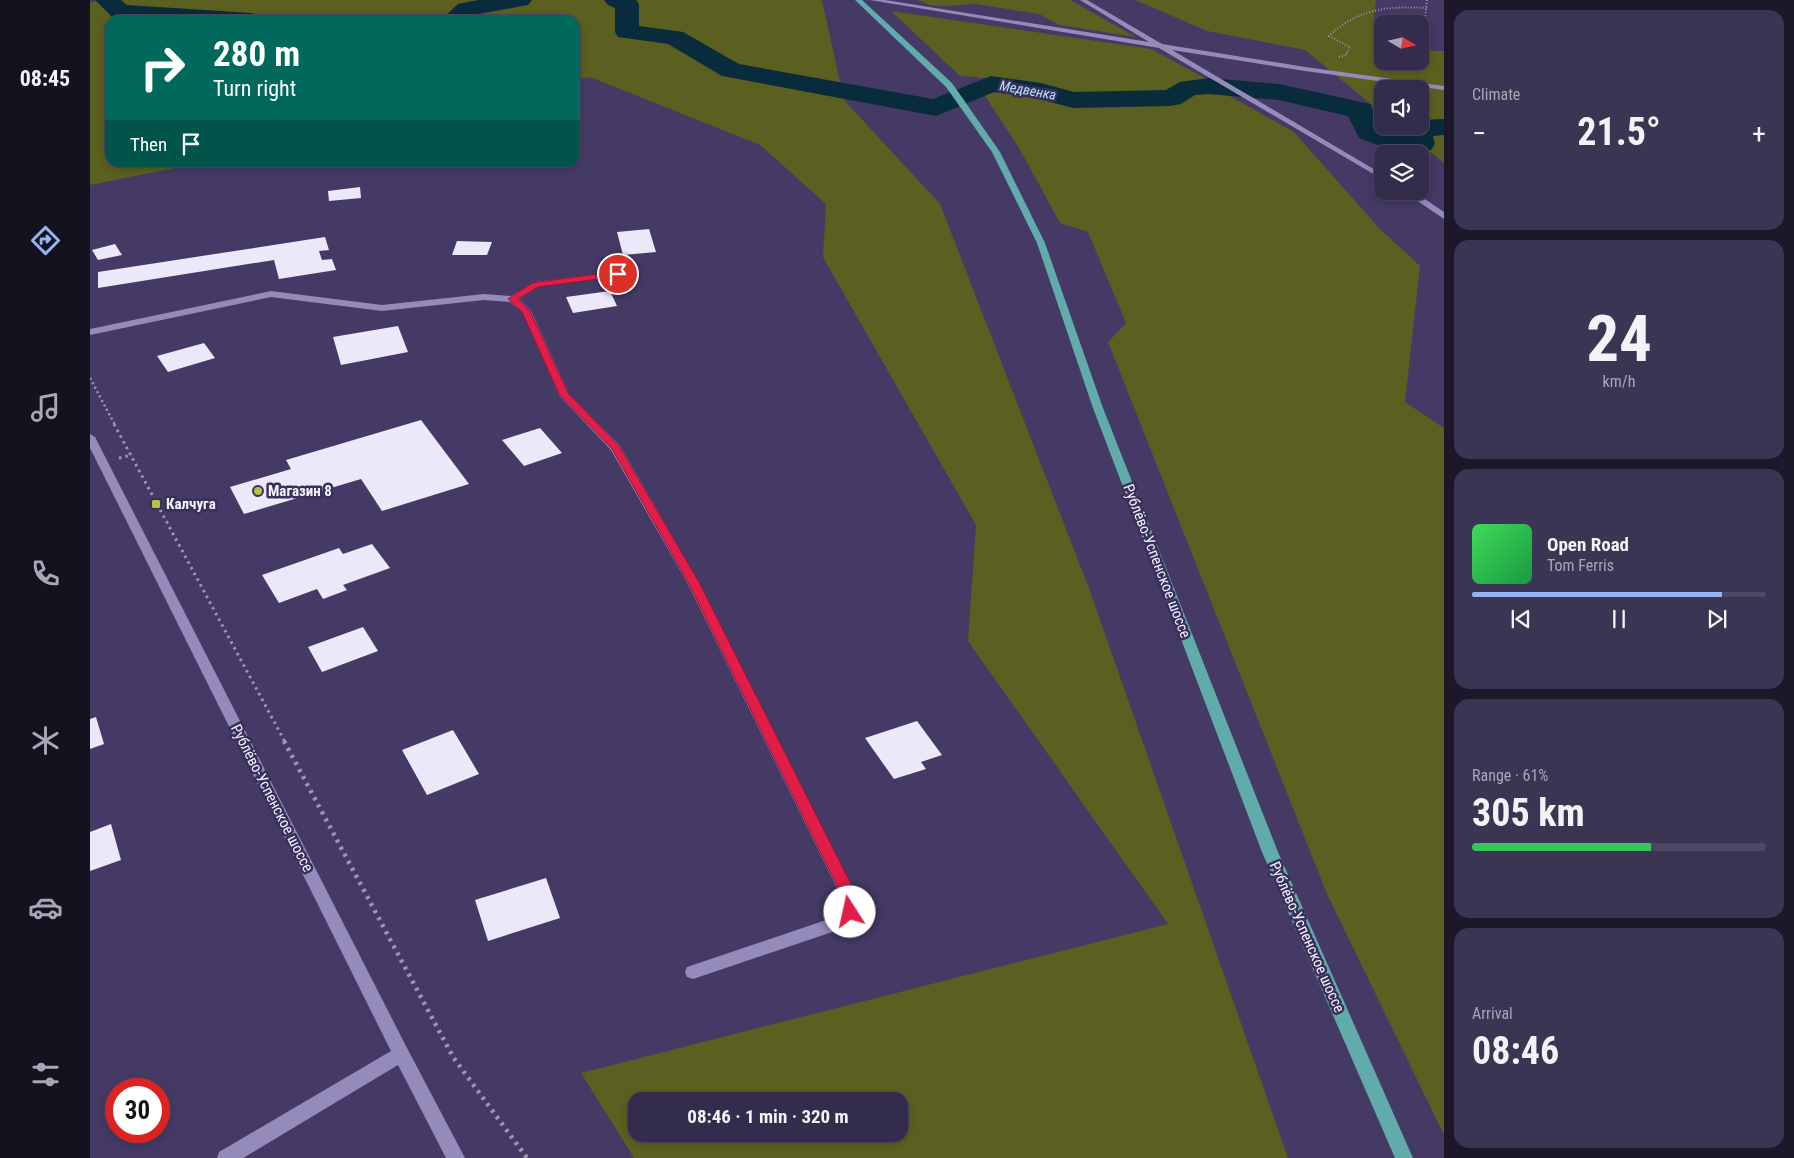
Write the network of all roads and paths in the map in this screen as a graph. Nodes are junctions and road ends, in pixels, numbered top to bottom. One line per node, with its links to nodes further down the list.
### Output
1 (858, 0): 24 (main road, Рублёво-Успенское шоссе)
2 (873, 0): 6 (street)
3 (904, 0): 6 (street)
4 (1083, 0): 11 (street)
5 (1427, 0): 7 (path)
6 (909, 7): 9 (street)
7 (1427, 8): 8 (path); 9 (path)
8 (1426, 15)
9 (1305, 68): 10 (street)
10 (1444, 88)
11 (1374, 172)
12 (1420, 200): 13 (street)
13 (1444, 216)
14 (618, 274): 15 (street)
15 (512, 299): 16 (street); 19 (street)
16 (90, 332)
17 (90, 378): 23 (path)
18 (90, 437): 20 (street, Рублёво-Успенское шоссе)
19 (693, 972)
20 (401, 1054): 21 (street); 22 (street, Рублёво-Успенское шоссе)
21 (226, 1158)
22 (456, 1158)
23 (527, 1158)
24 (1404, 1158)

